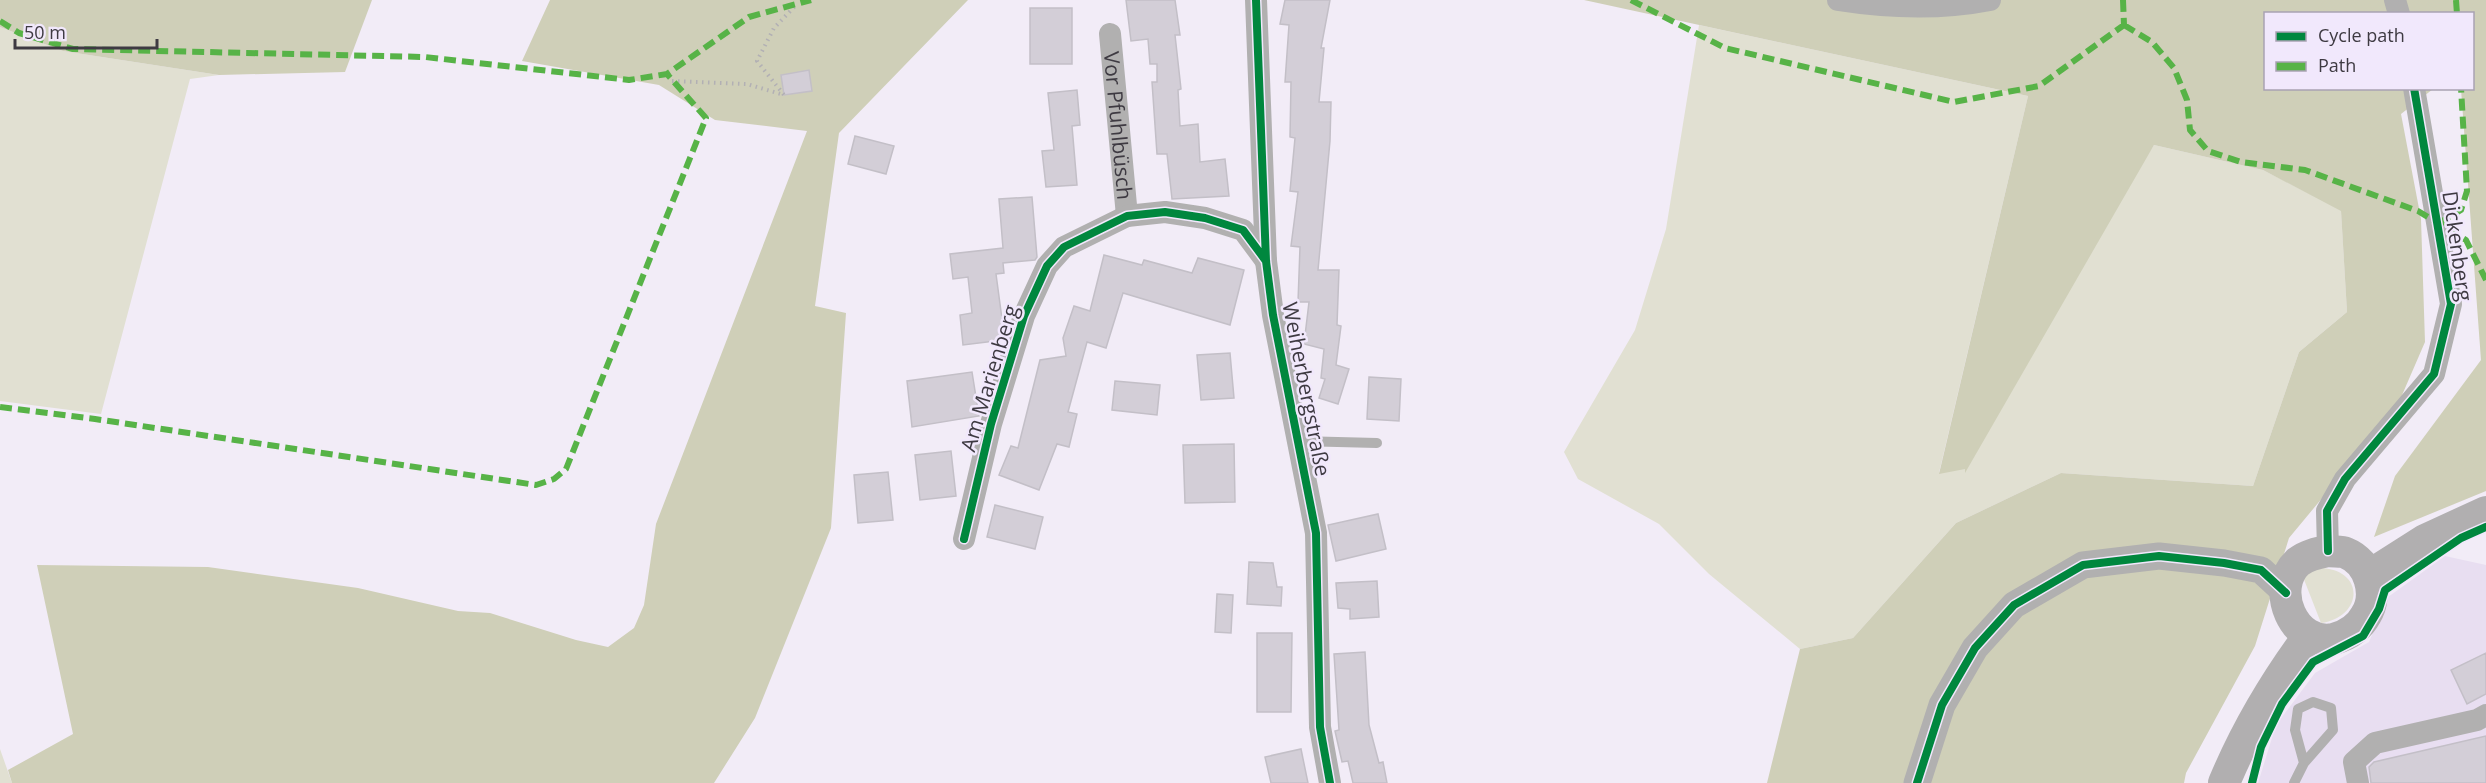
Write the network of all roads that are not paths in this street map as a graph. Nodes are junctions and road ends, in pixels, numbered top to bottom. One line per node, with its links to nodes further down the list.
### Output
1 (1256, 0): 7 (street, Weiherbergstraße)
2 (1838, 0): 3 (street)
3 (1990, 0)
4 (1110, 34): 6 (street, Vor Pfuhlbüsch)
5 (2414, 90): 12 (street, Dickenberg)
6 (1127, 216): 7 (street, Am Marienberg); 11 (street, Am Marienberg)
7 (1266, 261): 8 (street, Weiherbergstraße)
8 (1298, 441): 9 (lane); 18 (street, Weiherbergstraße)
9 (1377, 443)
10 (2486, 512): 13 (main road)
11 (963, 539)
12 (2328, 551): 13 (main road); 14 (main road)
13 (2370, 575): 15 (main road)
14 (2286, 593): 15 (main road); 19 (street)
15 (2308, 637): 20 (main road)
16 (2486, 715): 22 (street)
17 (2304, 763): 17 (lane); 21 (lane)
18 (1330, 783)
19 (1917, 783)
20 (2224, 783)
21 (2294, 783)
22 (2358, 783)

